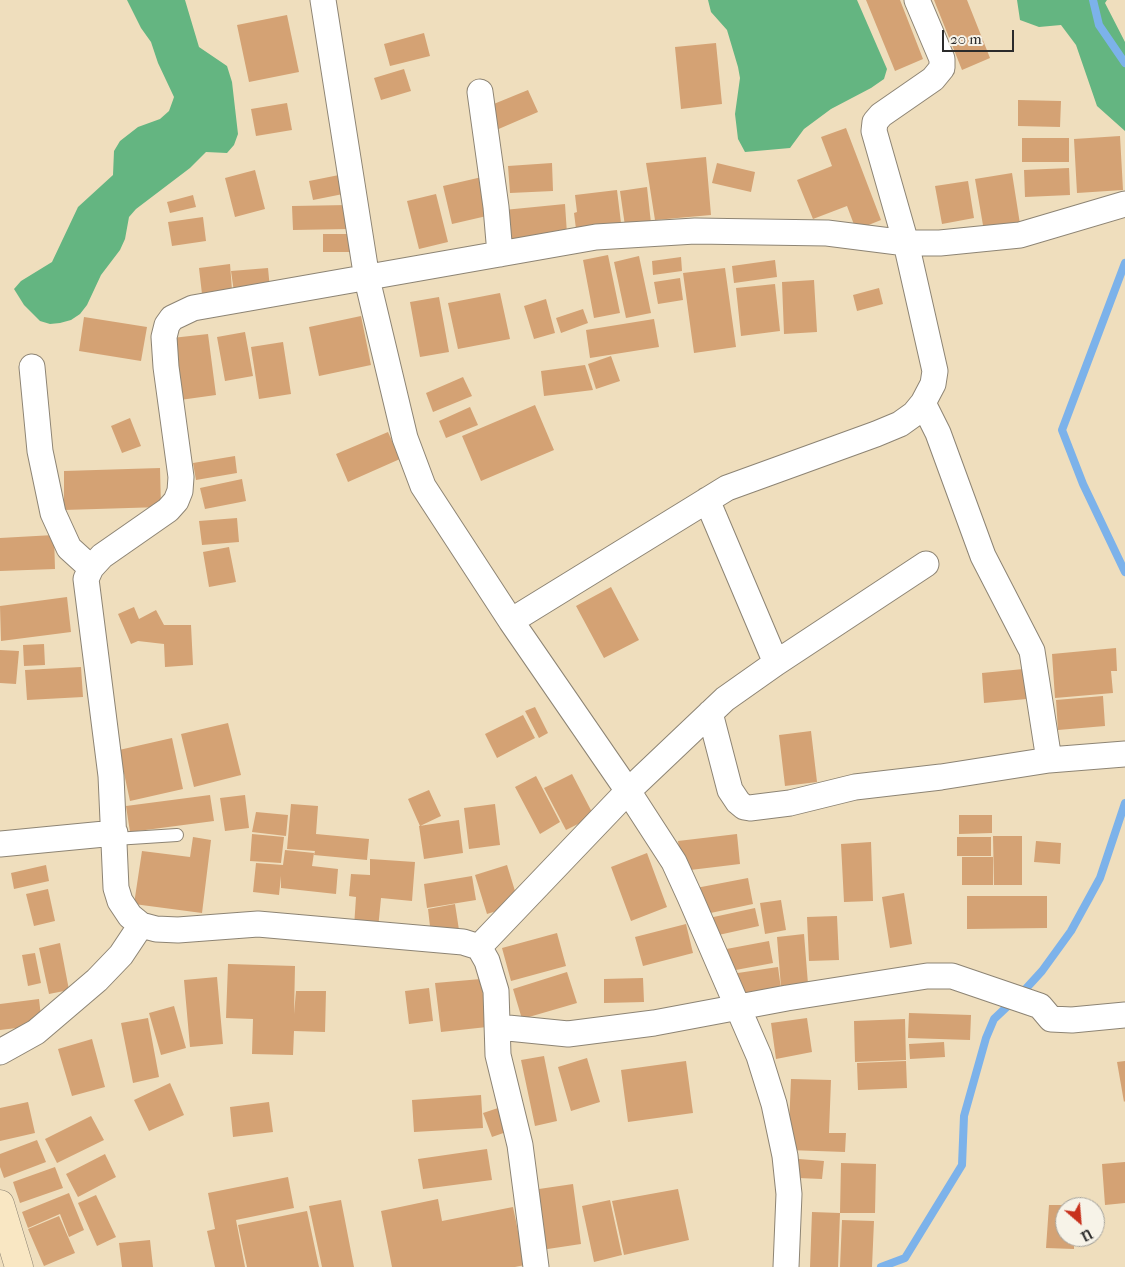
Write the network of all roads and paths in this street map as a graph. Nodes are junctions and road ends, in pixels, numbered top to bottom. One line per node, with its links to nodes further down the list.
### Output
1 (323, 0): 7 (street)
2 (917, 0): 5 (street)
3 (480, 92): 6 (street)
4 (1125, 204): 5 (street)
5 (906, 243): 6 (street); 9 (street)
6 (500, 254): 7 (street)
7 (367, 279): 12 (street); 13 (street)
8 (32, 367): 12 (street)
9 (923, 404): 10 (street); 17 (street)
10 (707, 500): 13 (street); 14 (street)
11 (926, 564): 14 (street)
12 (92, 568): 20 (street)
13 (511, 621): 18 (street)
14 (776, 663): 15 (street)
15 (710, 713): 17 (street); 18 (street)
16 (1122, 754): 17 (street)
17 (1049, 760)
18 (628, 791): 23 (street); 24 (street)
19 (177, 835): 20 (lane)
20 (115, 836): 21 (street); 22 (street)
21 (0, 844)
22 (141, 925): 23 (street); 27 (street)
23 (479, 947): 26 (street)
24 (738, 1009): 25 (street); 26 (street); 31 (street)
25 (1125, 1015)
26 (498, 1027): 30 (street)
27 (0, 1052)
28 (0, 1204): 29 (street)
29 (20, 1267)
30 (536, 1267)
31 (786, 1267)

